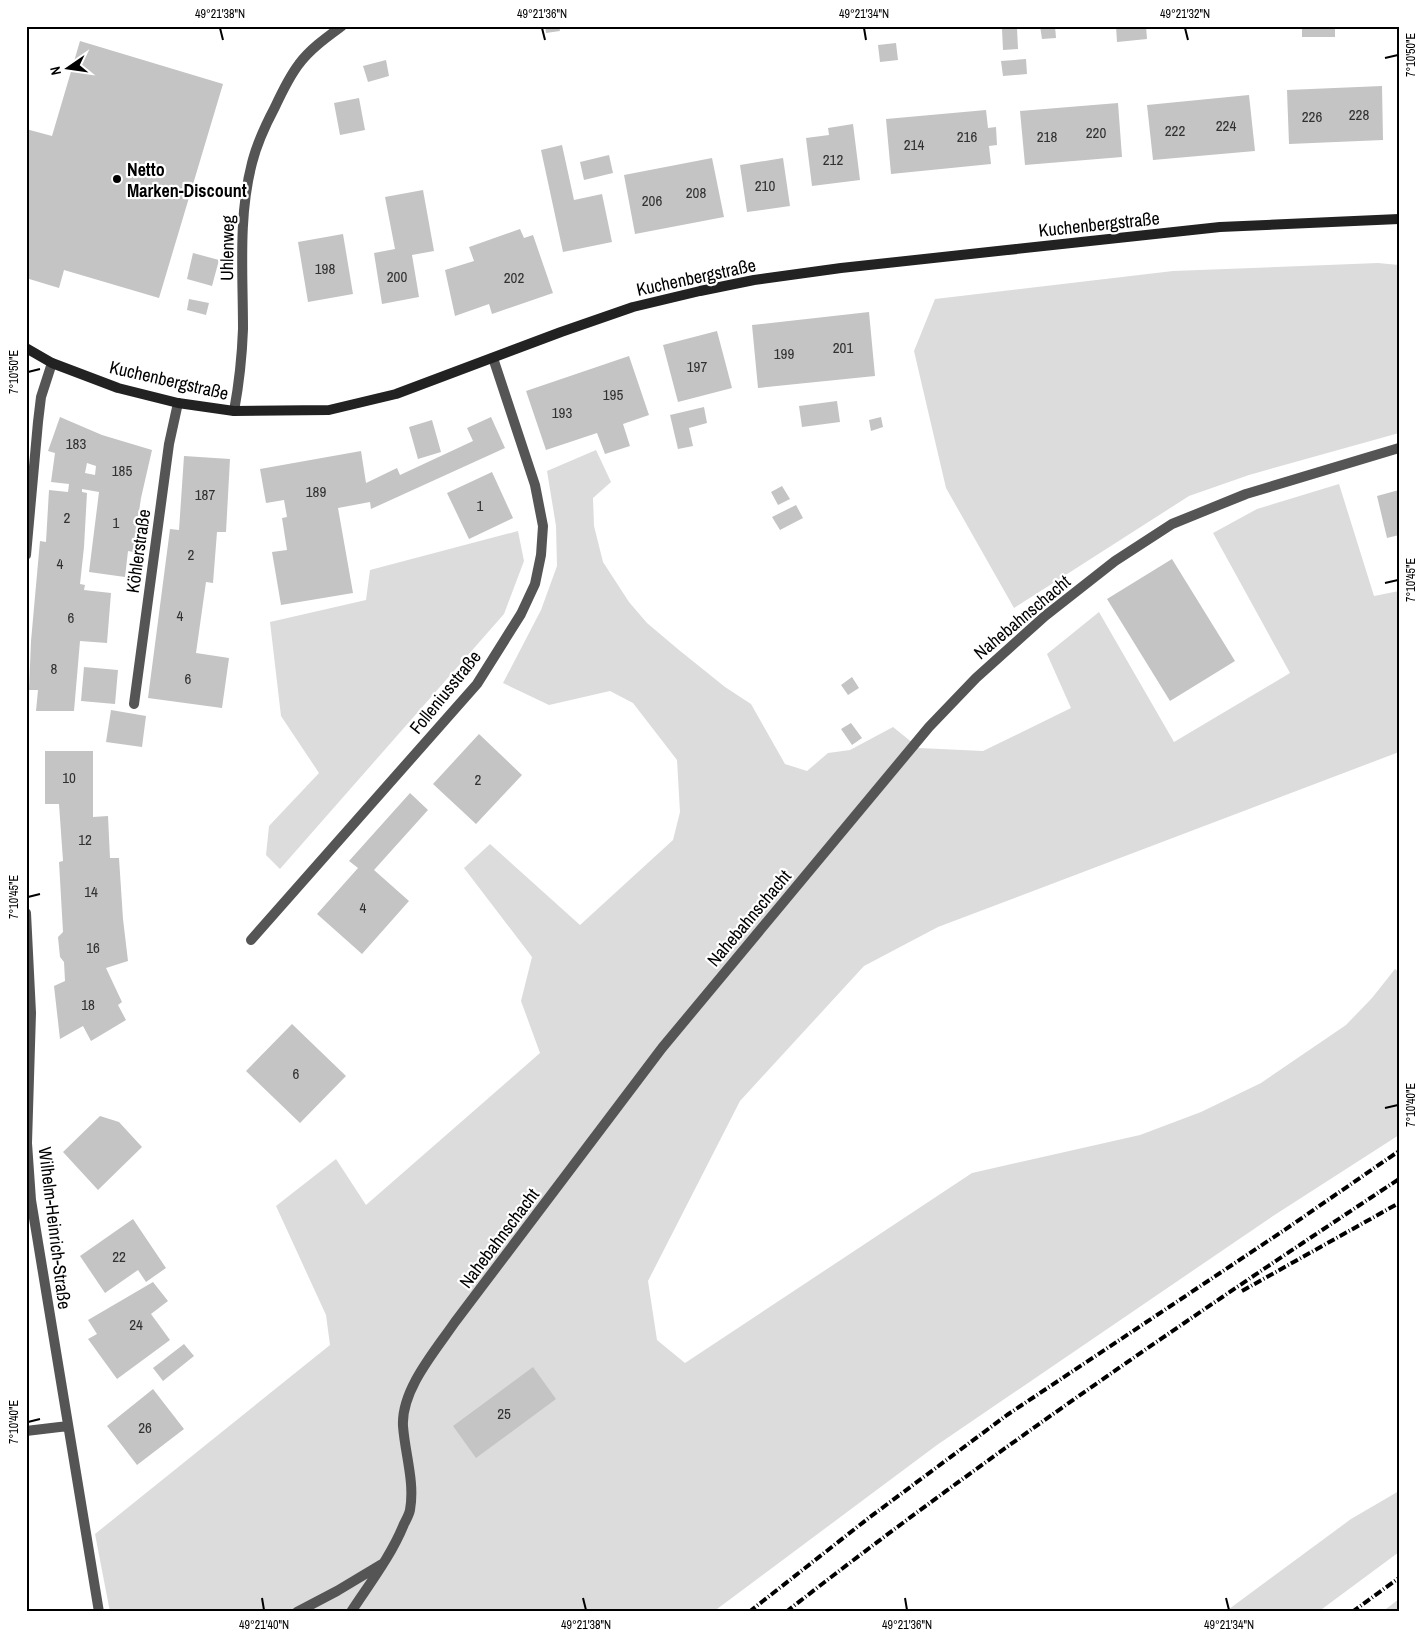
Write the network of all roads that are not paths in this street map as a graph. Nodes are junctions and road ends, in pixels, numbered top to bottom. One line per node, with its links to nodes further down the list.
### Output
1 (342, 26): 7 (street, Uhlenweg)
2 (1399, 219): 4 (main road, Kuchenbergstraße)
3 (26, 348): 5 (main road, Kuchenbergstraße)
4 (493, 358): 7 (main road, Kuchenbergstraße); 12 (street, Folleniusstraße)
5 (52, 363): 6 (main road, Kuchenbergstraße); 9 (street)
6 (178, 403): 7 (main road, Kuchenbergstraße); 10 (street, Köhlerstraße)
7 (234, 411)
8 (1399, 448): 15 (street, Nahebahnschacht)
9 (26, 555)
10 (134, 704)
11 (26, 913): 13 (street, Wilhelm-Heinrich-Straße)
12 (251, 940)
13 (68, 1426): 14 (street); 16 (street, Wilhelm-Heinrich-Straße)
14 (26, 1431)
15 (385, 1562): 17 (street); 18 (street, Nahebahnschacht)
16 (99, 1612)
17 (297, 1612)
18 (351, 1612)

